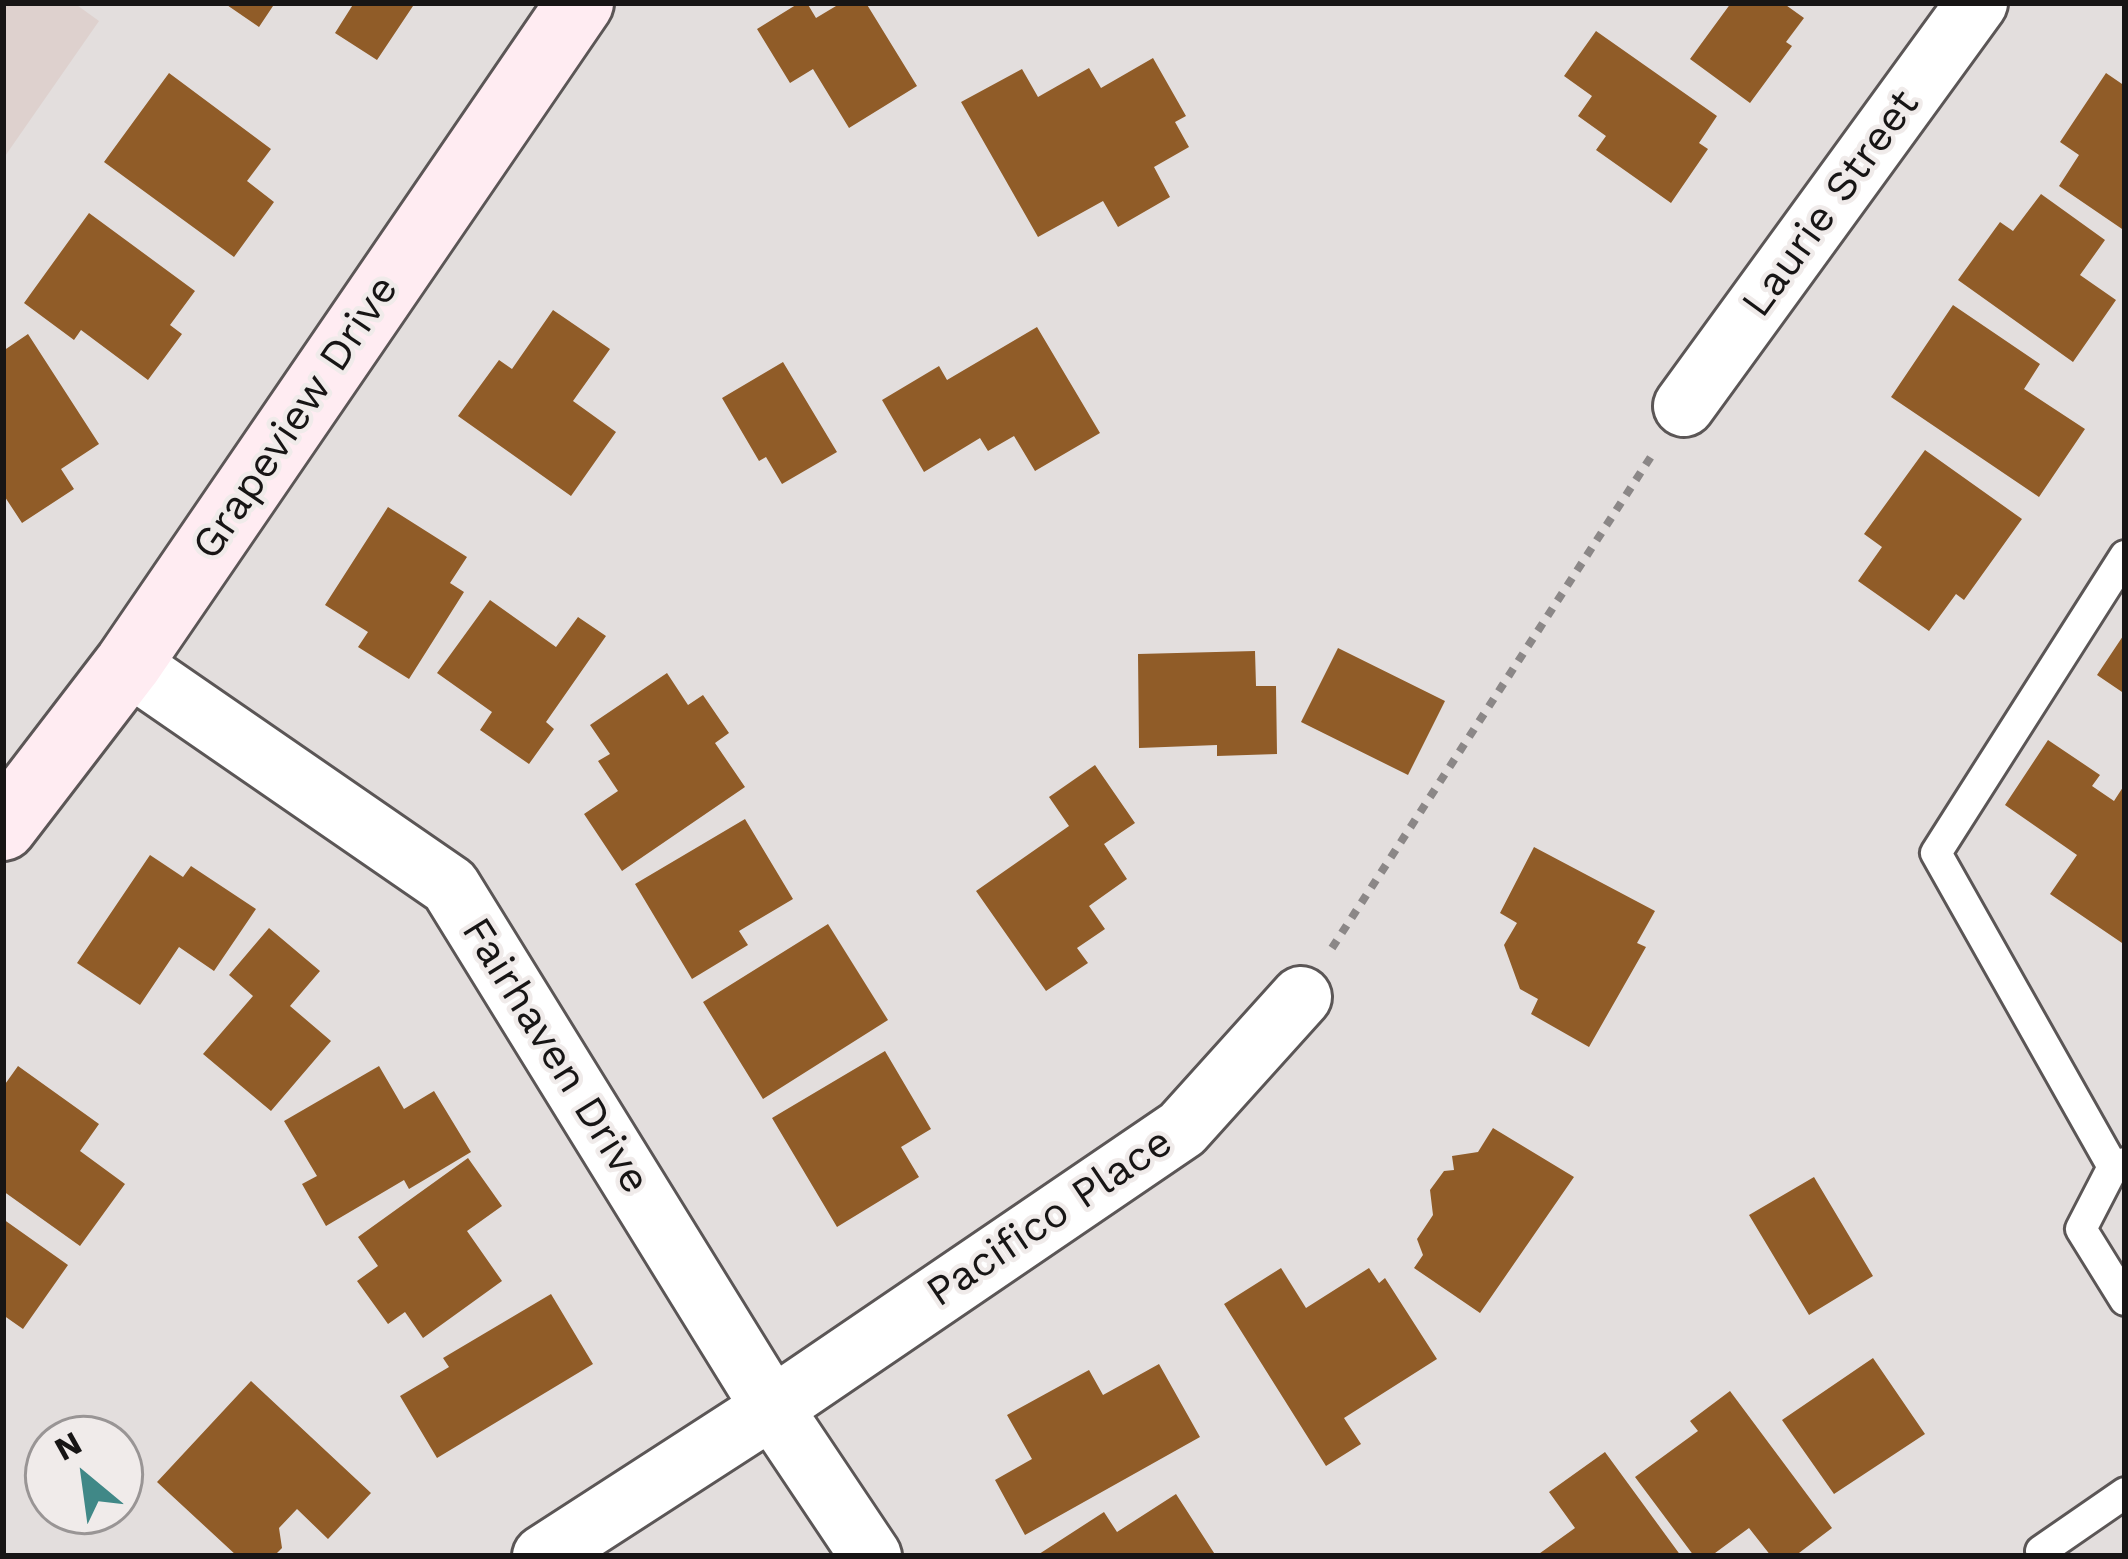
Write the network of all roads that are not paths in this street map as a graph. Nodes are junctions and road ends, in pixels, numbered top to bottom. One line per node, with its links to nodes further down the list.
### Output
1 (580, 3): 5 (street, Grapeview Drive)
2 (1977, 3): 3 (street, Laurie Street)
3 (1684, 406)
4 (2125, 556): 8 (lane)
5 (128, 664): 6 (street, Grapeview Drive); 10 (street, Fairhaven Drive)
6 (3, 827)
7 (1301, 997): 10 (street, Pacifico Place)
8 (2119, 1165): 9 (lane)
9 (2125, 1300)
10 (772, 1408): 13 (street, Pacifico Place); 14 (street, Fairhaven Drive)
11 (2125, 1493): 12 (lane)
12 (2041, 1551)
13 (543, 1556)
14 (871, 1556)

